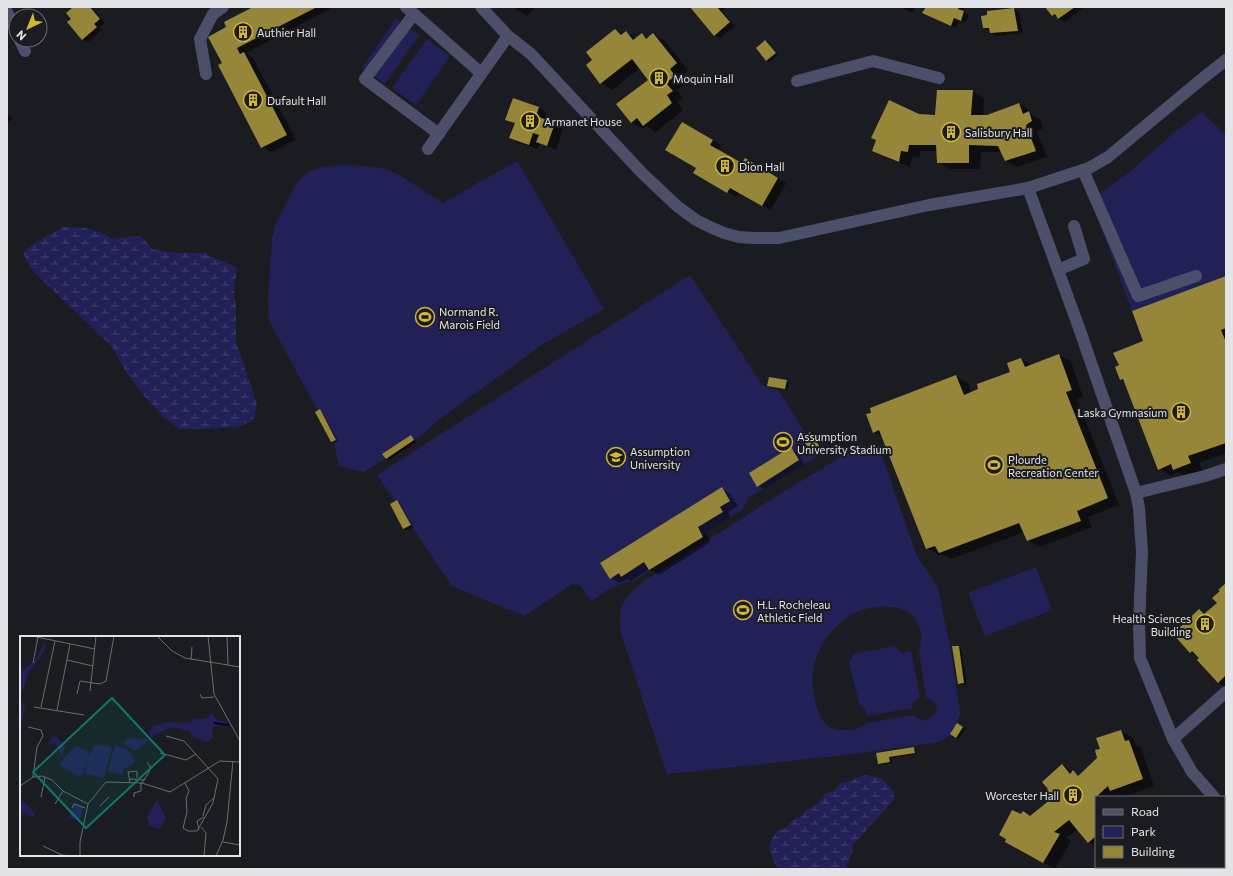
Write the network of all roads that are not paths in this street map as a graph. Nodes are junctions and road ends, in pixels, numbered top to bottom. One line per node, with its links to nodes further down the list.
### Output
1 (223, 7): 7 (street)
2 (481, 7): 4 (street)
3 (410, 11): 6 (street); 10 (street)
4 (508, 36): 6 (street); 13 (street)
5 (1226, 60): 12 (street)
6 (481, 73): 10 (street)
7 (206, 74)
8 (939, 78): 9 (street)
9 (797, 81)
10 (439, 134): 11 (street)
11 (428, 149)
12 (1083, 170): 13 (street); 16 (street)
13 (1028, 188): 15 (street)
14 (1074, 226): 15 (street)
15 (1058, 270): 18 (street)
16 (1196, 276)
17 (1226, 469): 18 (street)
18 (1136, 493): 20 (street)
19 (1226, 692): 20 (street)
20 (1173, 739): 21 (street)
21 (1213, 796)

